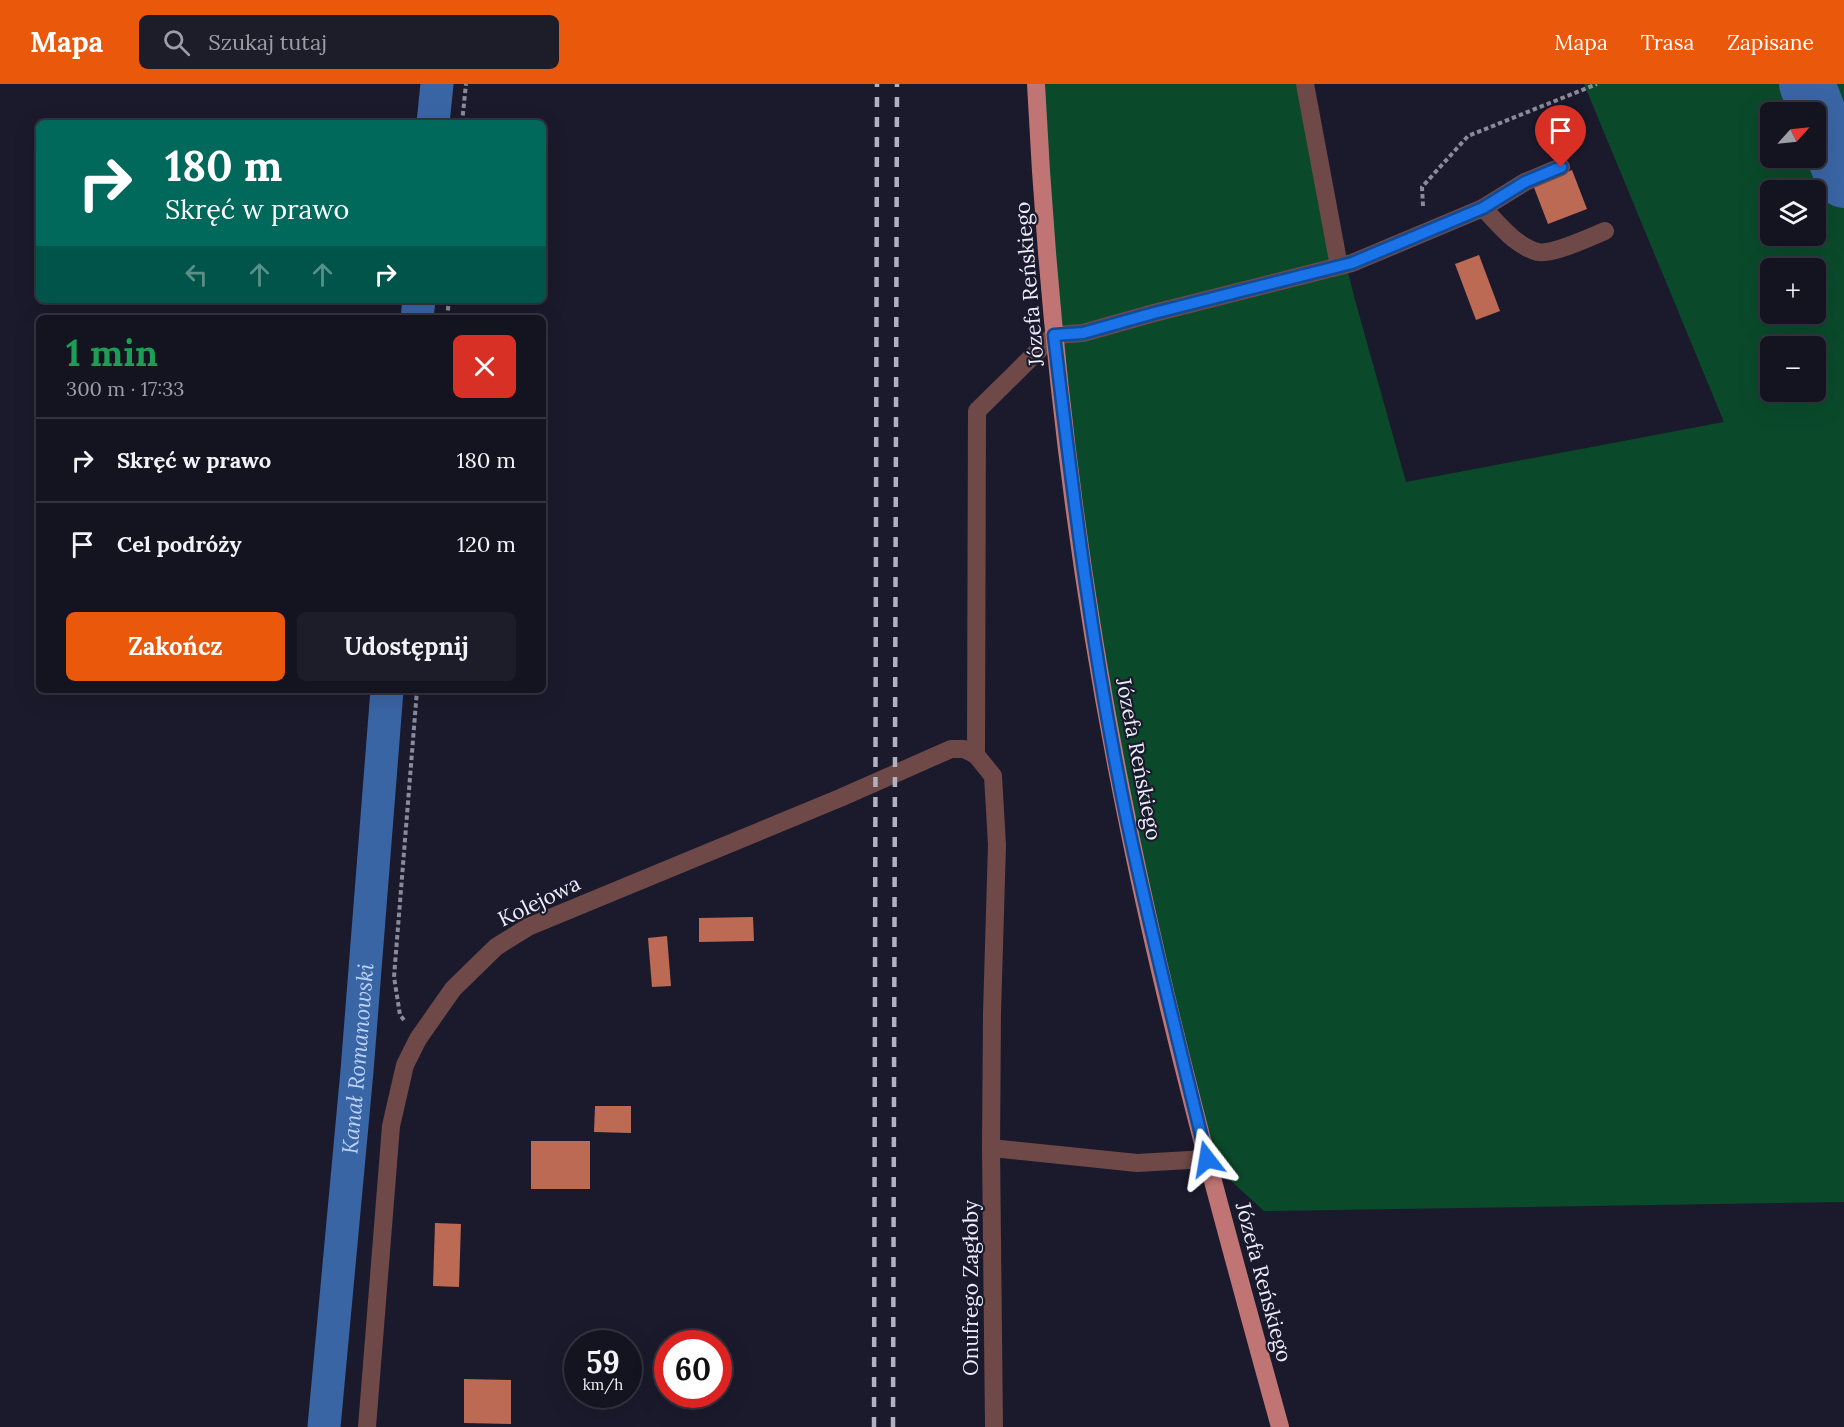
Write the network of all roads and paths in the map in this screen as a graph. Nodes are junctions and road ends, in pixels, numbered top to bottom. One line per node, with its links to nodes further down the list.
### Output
1 (466, 84): 5 (path)
2 (1036, 84): 11 (main road, Józefa Reńskiego)
3 (1305, 84): 10 (street)
4 (1597, 84): 9 (path)
5 (462, 120)
6 (1561, 167): 7 (street)
7 (1483, 208): 8 (street); 9 (street)
8 (1605, 231)
9 (1426, 234): 10 (street)
10 (1339, 266): 11 (street)
11 (1054, 335): 13 (street); 16 (main road, Józefa Reńskiego)
12 (417, 693): 14 (path)
13 (976, 755): 14 (street, Kolejowa); 15 (street, Onufrego Zagłoby)
14 (418, 1039): 17 (street, Kolejowa)
15 (991, 1148): 16 (street); 18 (street, Onufrego Zagłoby)
16 (1207, 1159): 19 (main road, Józefa Reńskiego)
17 (367, 1427)
18 (994, 1427)
19 (1280, 1427)

